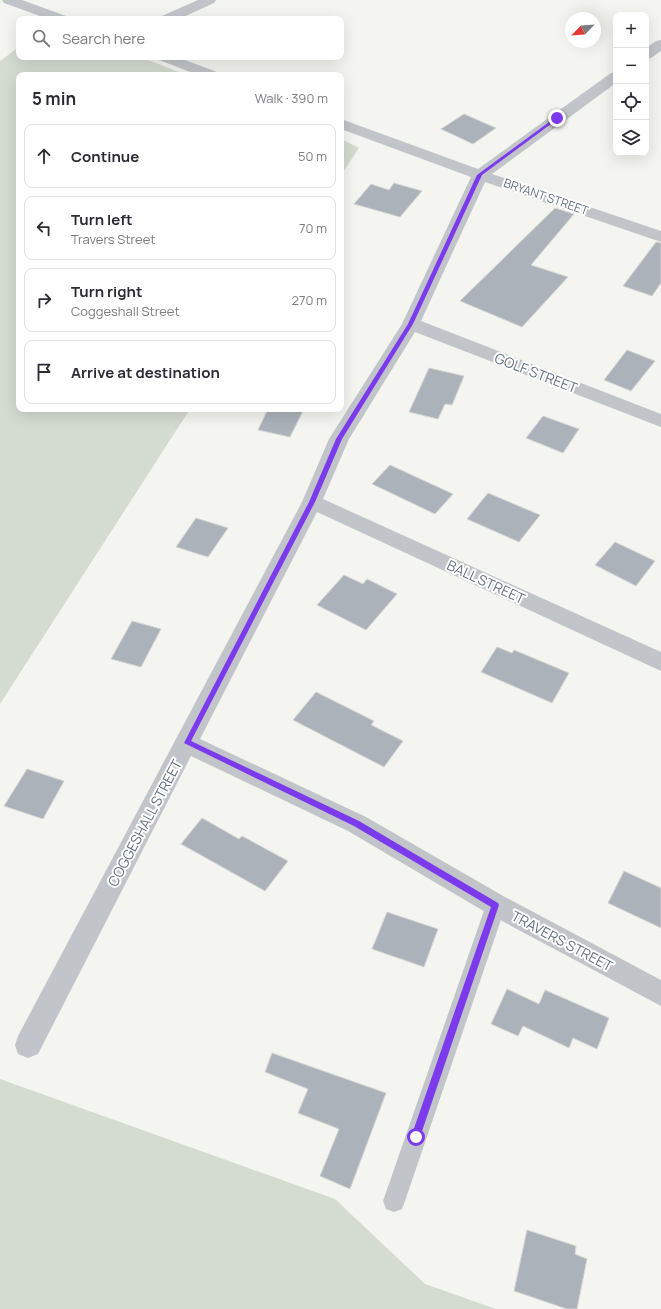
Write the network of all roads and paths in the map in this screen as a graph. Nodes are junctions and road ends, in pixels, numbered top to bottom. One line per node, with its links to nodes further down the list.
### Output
1 (9, 0): 3 (street)
2 (209, 0): 4 (street)
3 (53, 16)
4 (174, 16)
5 (661, 44): 6 (street)
6 (649, 53)
7 (172, 60): 8 (street)
8 (204, 72)
9 (613, 78): 11 (street, COGGESHALL STREET)
10 (344, 125): 11 (street, BRYANT STREET)
11 (480, 175): 12 (street, BRYANT STREET); 13 (street, COGGESHALL STREET)
12 (661, 237)
13 (410, 324): 14 (street, GOLF STREET); 15 (street, COGGESHALL STREET)
14 (661, 421)
15 (312, 502): 16 (street, BALL STREET); 17 (street, COGGESHALL STREET)
16 (661, 662)
17 (187, 743): 18 (street, TRAVERS STREET); 20 (street, COGGESHALL STREET)
18 (496, 905): 19 (street, TRAVERS STREET); 21 (lane)
19 (661, 994)
20 (28, 1045)
21 (394, 1201)

